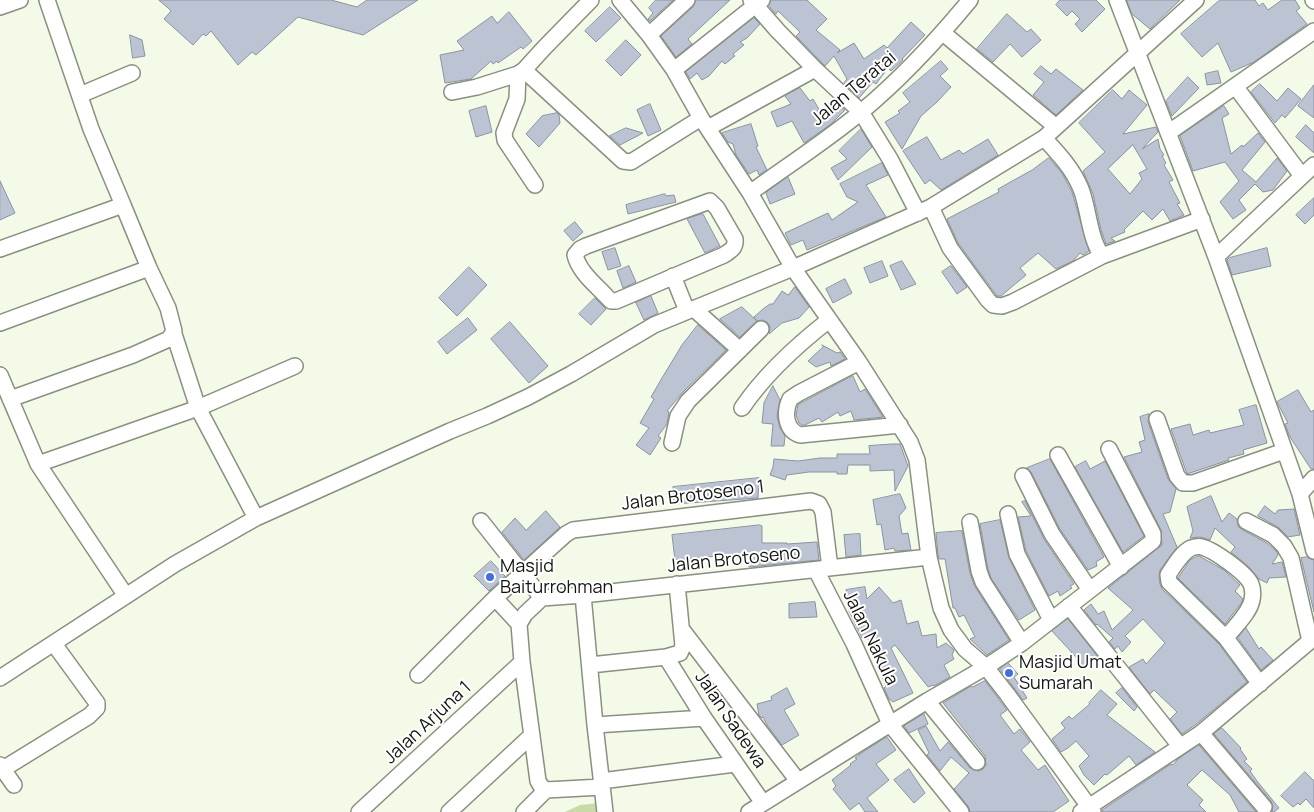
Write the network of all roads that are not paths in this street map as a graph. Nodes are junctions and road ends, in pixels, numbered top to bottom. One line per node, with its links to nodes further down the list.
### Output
1 (20, 0): 10 (street)
2 (47, 0): 21 (street)
3 (591, 0): 17 (street)
4 (620, 0): 13 (street)
5 (687, 0): 13 (street)
6 (970, 0): 12 (street, Jalan Teratai)
7 (1117, 0): 14 (street)
8 (1196, 0): 14 (street)
9 (756, 2): 15 (street); 16 (street)
10 (0, 7)
11 (1314, 32): 19 (street)
12 (943, 33): 22 (street, Jalan Teratai); 24 (street)
13 (648, 35): 16 (street)
14 (1137, 53): 24 (street); 25 (street)
15 (814, 69): 22 (street); 23 (street)
16 (674, 70): 23 (street)
17 (521, 72): 20 (street); 23 (street); 29 (street)
18 (132, 73): 21 (street)
19 (1235, 86): 25 (street); 28 (street)
20 (452, 92)
21 (80, 95): 31 (street)
22 (861, 112): 30 (street, Jalan Teratai); 32 (street)
23 (704, 123): 30 (street)
24 (1056, 126): 26 (street)
25 (1168, 133): 33 (street)
26 (1044, 138): 32 (street); 35 (street)
27 (1314, 165): 28 (street)
28 (1302, 176): 36 (street)
29 (535, 185)
30 (750, 193): 38 (street)
31 (124, 204): 34 (street); 37 (street)
32 (925, 210): 35 (street); 38 (street)
33 (1202, 219): 35 (street); 36 (street)
34 (0, 250)
35 (1102, 256)
36 (1216, 257): 56 (street)
37 (149, 268): 42 (street); 44 (street)
38 (793, 268): 40 (street); 41 (street)
39 (673, 276): 39 (street); 40 (street)
40 (690, 310): 45 (street); 63 (street)
41 (829, 320): 46 (street); 51 (street)
42 (0, 323)
43 (761, 329): 45 (street)
44 (174, 334): 49 (street); 50 (street)
45 (740, 350): 54 (street)
46 (859, 362): 53 (street); 53 (street)
47 (296, 366): 50 (street)
48 (0, 375): 49 (street)
49 (10, 399): 58 (street)
50 (198, 408): 58 (street); 63 (street)
51 (742, 408)
52 (1157, 418): 56 (street)
53 (900, 425): 68 (street)
54 (672, 443)
55 (1108, 449): 69 (street)
56 (1284, 451): 61 (street)
57 (1058, 455): 69 (street)
58 (38, 464): 75 (street)
59 (1023, 476): 73 (street)
60 (1314, 478): 61 (street)
61 (1300, 494): 67 (street)
62 (1008, 514): 79 (street)
63 (256, 518): 75 (street)
64 (481, 521): 71 (street)
65 (1246, 521): 83 (street)
66 (970, 522): 84 (street)
67 (1314, 551)
68 (929, 557): 70 (street, Jalan Brotoseno); 89 (street)
69 (1120, 566): 73 (street)
70 (823, 569): 71 (street, Jalan Brotoseno 1); 72 (street, Jalan Brotoseno); 95 (street, Jalan Nakula)
71 (522, 573): 76 (street, Jalan Brotoseno 1); 77 (street)
72 (677, 584): 74 (street, Jalan Brotoseno); 81 (street)
73 (1090, 590): 78 (street)
74 (582, 595): 77 (street, Jalan Brotoseno); 88 (street)
75 (126, 596): 85 (street)
76 (495, 598): 80 (street); 90 (street, Jalan Brotoseno 1)
77 (542, 598): 80 (street)
78 (1069, 606): 79 (street); 99 (street)
79 (1051, 620): 84 (street)
80 (519, 624): 87 (street)
81 (683, 632): 86 (street); 103 (street)
82 (1226, 638): 82 (street); 92 (street)
83 (1312, 640): 92 (street)
84 (1022, 643): 89 (street)
85 (54, 644): 91 (street); 102 (street)
86 (666, 657): 88 (street); 94 (street, Jalan Sadewa)
87 (522, 662): 98 (street); 110 (street, Jalan Arjuna 1)
88 (590, 664): 96 (street)
89 (986, 667): 93 (street); 109 (street)
90 (418, 675)
91 (0, 678)
92 (1260, 684): 97 (street)
93 (927, 701): 95 (street); 100 (street)
94 (704, 718): 96 (street); 101 (street, Jalan Sadewa)
95 (890, 724): 103 (street); 115 (street, Jalan Nakula)
96 (595, 726): 104 (street)
97 (1201, 733): 99 (street); 108 (street)
98 (532, 735): 106 (street); 111 (street)
99 (1180, 746): 109 (street)
100 (977, 762)
101 (736, 764): 104 (street); 107 (street, Jalan Sadewa)
102 (2, 767): 105 (street)
103 (798, 781): 107 (street)
104 (602, 784): 106 (street); 113 (street)
105 (14, 785)
106 (546, 790): 112 (street)
107 (763, 803): 114 (street)
108 (1264, 808)
109 (1088, 810)
110 (359, 812)
111 (449, 812)
112 (524, 812)
113 (606, 812)
114 (749, 812)
115 (961, 812)

